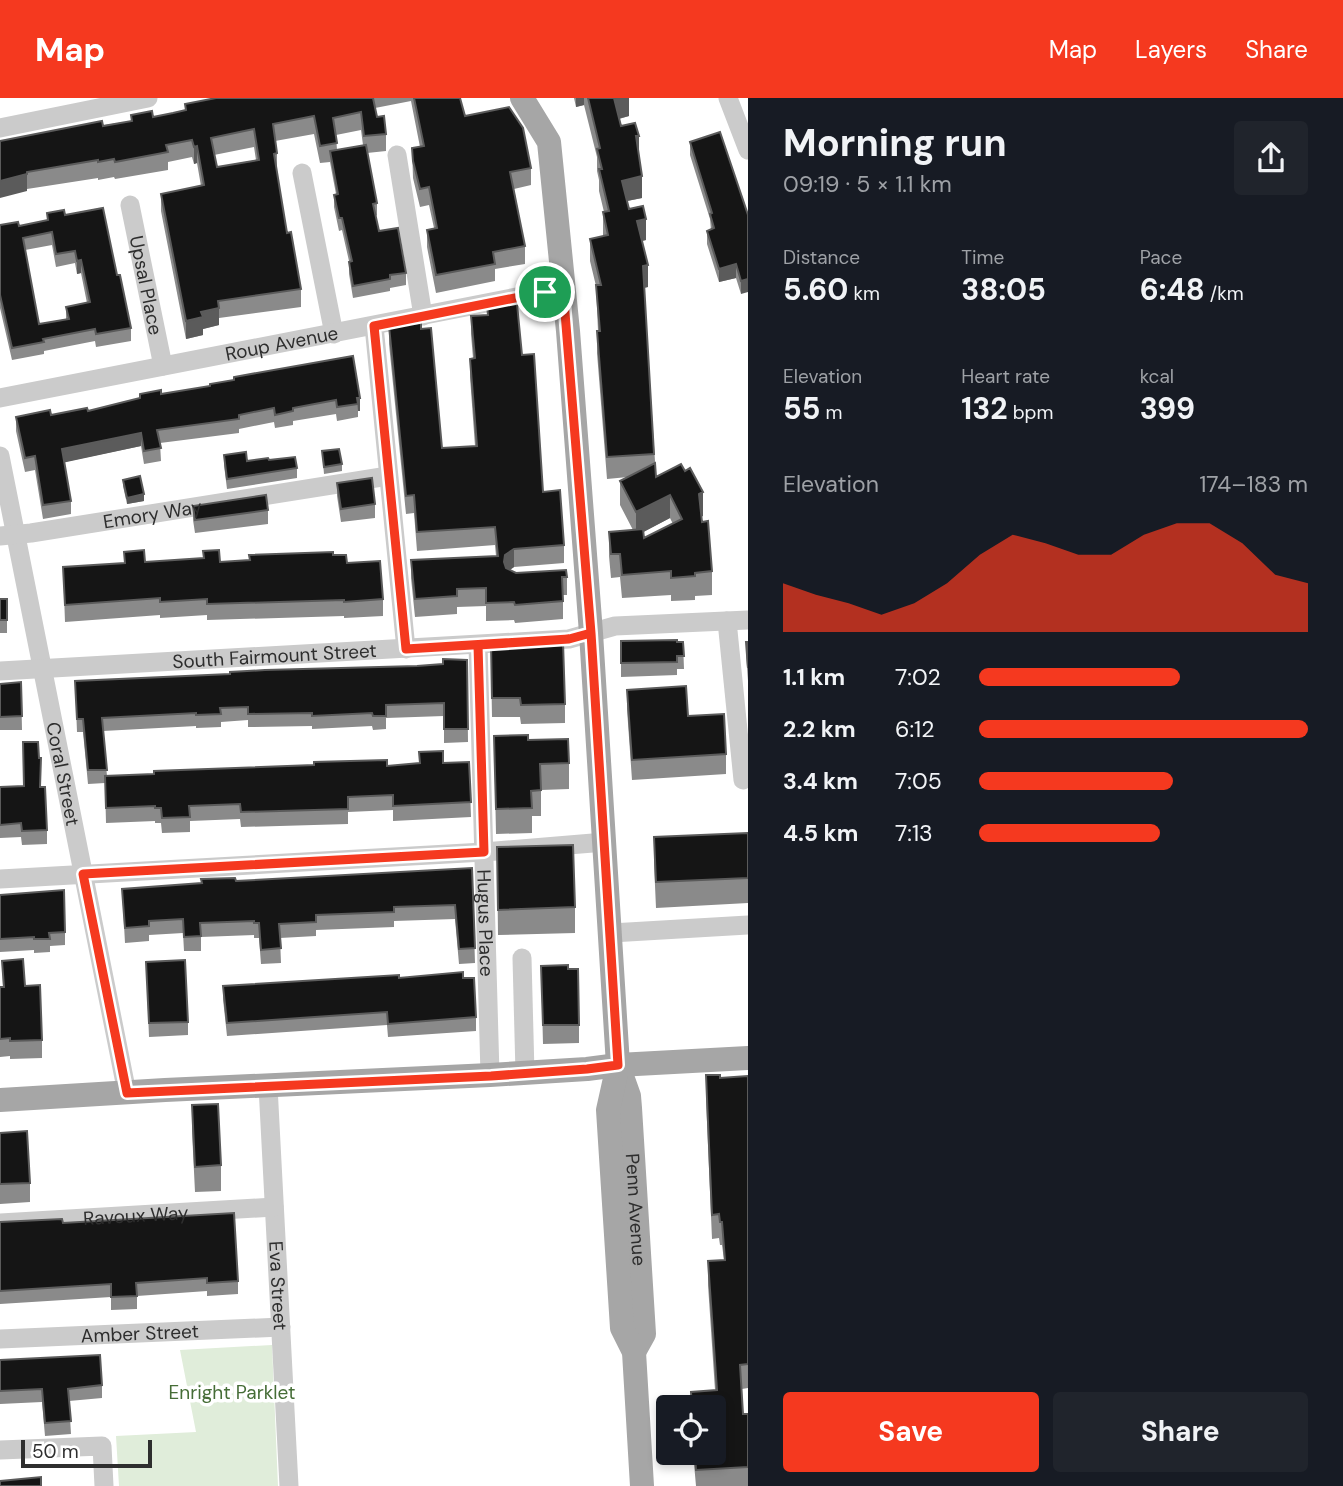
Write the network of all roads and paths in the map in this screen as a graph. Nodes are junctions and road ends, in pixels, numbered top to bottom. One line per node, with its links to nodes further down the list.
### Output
1 (148, 98): 4 (street)
2 (522, 98): 9 (main road, Penn Avenue)
3 (728, 98): 5 (street)
4 (0, 128)
5 (748, 150)
6 (397, 155): 10 (street)
7 (302, 173): 12 (street)
8 (130, 205): 13 (street, Upsal Place)
9 (563, 288): 10 (street, Roup Avenue); 20 (main road, Penn Avenue)
10 (423, 316): 11 (street, Roup Avenue)
11 (374, 326): 12 (street, Roup Avenue); 16 (street)
12 (334, 334): 13 (street, Roup Avenue)
13 (163, 366): 14 (street, Roup Avenue)
14 (0, 398)
15 (0, 456): 17 (street, Coral Street)
16 (388, 476): 17 (street, Emory Way); 22 (street)
17 (8, 535): 23 (street, Coral Street)
18 (748, 620): 19 (street, South Fairmount Street)
19 (727, 621): 20 (street, South Fairmount Street); 25 (street)
20 (591, 633): 21 (street, South Fairmount Street); 26 (main road, Penn Avenue)
21 (478, 645): 22 (street, South Fairmount Street); 27 (street, Hugus Place)
22 (406, 649): 23 (street, South Fairmount Street)
23 (42, 668): 24 (street, South Fairmount Street); 28 (street, Coral Street)
24 (0, 671)
25 (743, 780)
26 (605, 842): 27 (street); 31 (main road, Penn Avenue)
27 (484, 852): 28 (street); 36 (street, Hugus Place)
28 (83, 874): 29 (street); 38 (street, Coral Street)
29 (0, 879)
30 (748, 925): 31 (street)
31 (611, 933): 34 (main road, Penn Avenue)
32 (522, 958): 35 (street)
33 (748, 1058): 34 (main road)
34 (618, 1065): 35 (main road); 47 (main road, Penn Avenue)
35 (525, 1073): 36 (main road)
36 (491, 1076): 37 (main road)
37 (268, 1086): 38 (main road); 40 (street, Eva Street)
38 (127, 1093): 39 (main road)
39 (0, 1100)
40 (274, 1207): 41 (street, Ravoux Way); 42 (street, Eva Street)
41 (0, 1223)
42 (281, 1326): 43 (street, Amber Street); 46 (street, Eva Street)
43 (0, 1339)
44 (0, 1450): 45 (street)
45 (104, 1486)
46 (289, 1486)
47 (642, 1486)

